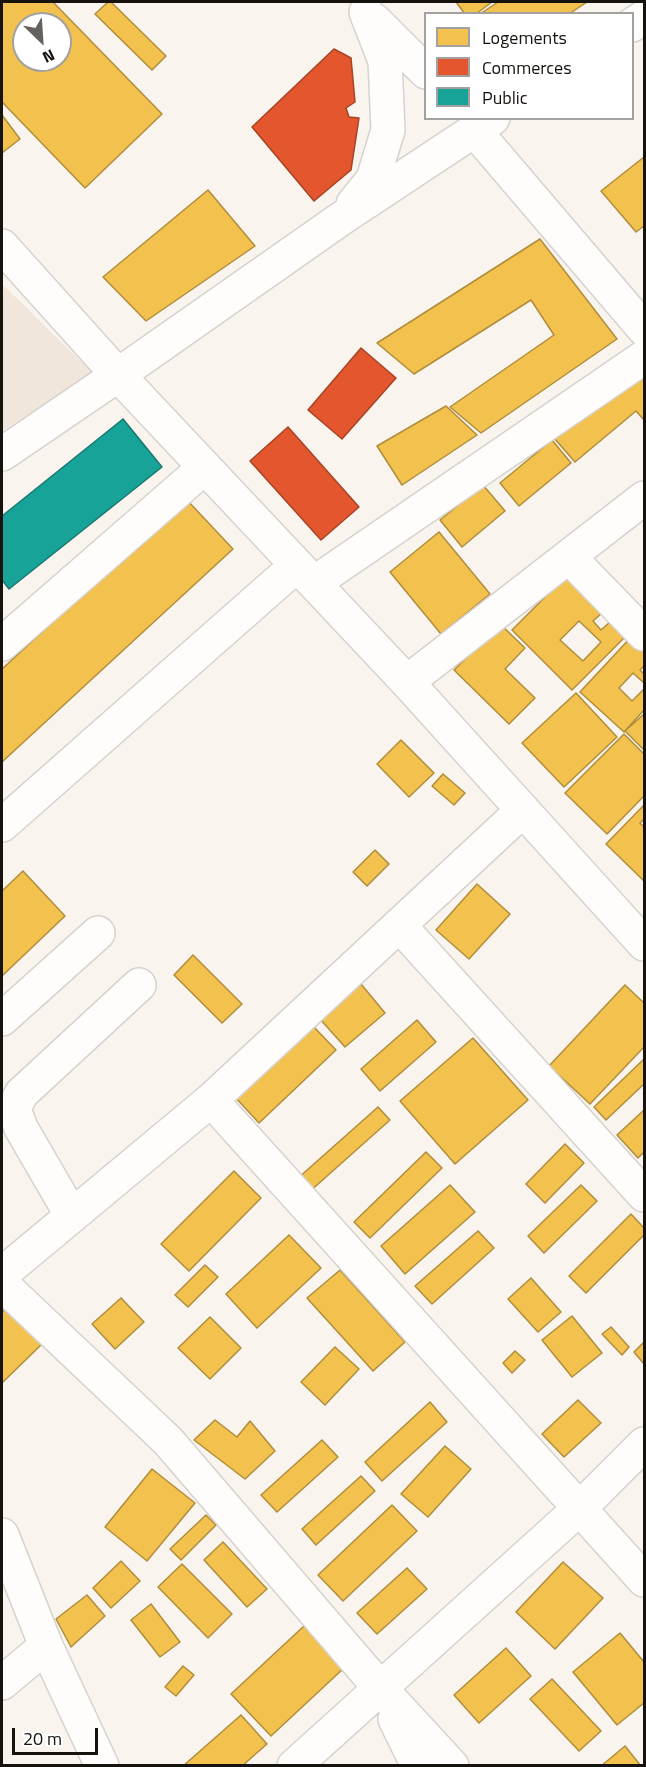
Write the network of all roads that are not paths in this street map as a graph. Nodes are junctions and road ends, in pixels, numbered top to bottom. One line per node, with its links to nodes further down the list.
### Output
1 (361, 7): 2 (street); 4 (street)
2 (424, 70)
3 (484, 125): 4 (street); 6 (street)
4 (342, 218): 8 (street)
5 (2, 246): 8 (street)
6 (645, 329)
7 (645, 357): 13 (street)
8 (118, 375): 9 (street); 10 (street)
9 (2, 454)
10 (204, 467): 13 (street); 15 (street)
11 (645, 498): 12 (street)
12 (570, 558): 14 (street); 16 (street)
13 (306, 574): 16 (street); 18 (street)
14 (645, 634)
15 (2, 644)
16 (407, 682): 17 (street)
17 (523, 810): 19 (street); 21 (street)
18 (2, 825)
19 (399, 925): 24 (street); 25 (street)
20 (98, 933): 23 (street)
21 (645, 944)
22 (139, 985): 26 (street)
23 (2, 1019)
24 (211, 1100): 26 (street); 30 (street)
25 (645, 1195)
26 (72, 1216): 27 (street)
27 (2, 1274)
28 (2, 1284): 35 (street)
29 (645, 1444): 30 (street)
30 (580, 1508): 32 (street); 35 (street)
31 (2, 1535): 33 (street)
32 (645, 1580)
33 (46, 1646): 34 (street); 36 (street)
34 (2, 1683)
35 (380, 1688): 37 (street); 38 (street); 39 (street)
36 (102, 1766)
37 (294, 1766)
38 (418, 1766)
39 (452, 1766)

